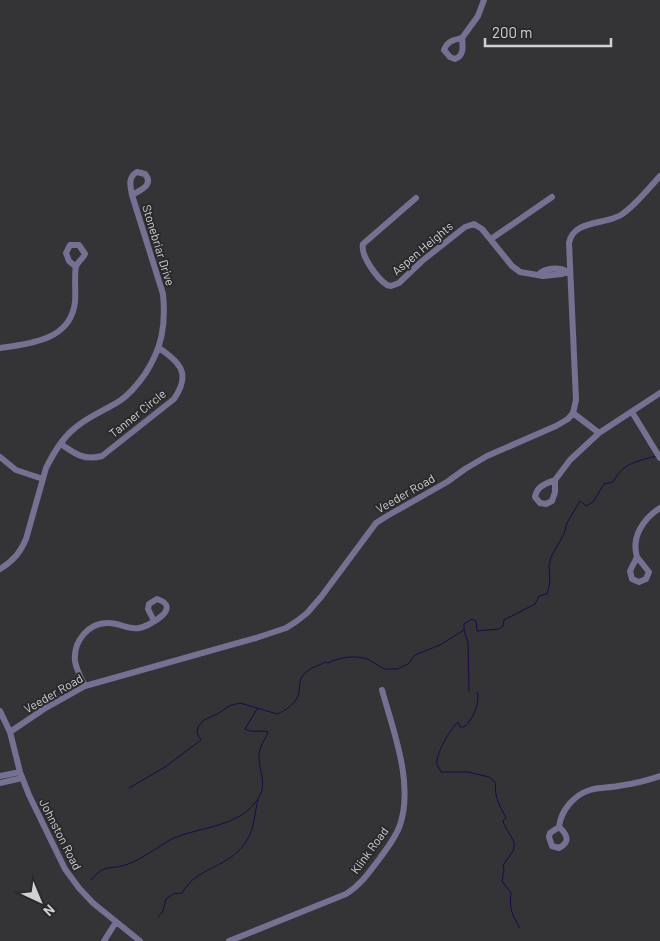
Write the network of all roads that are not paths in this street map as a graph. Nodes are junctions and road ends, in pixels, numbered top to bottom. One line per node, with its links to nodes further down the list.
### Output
1 (484, 0): 2 (street)
2 (462, 38)
3 (660, 176): 9 (street)
4 (132, 195): 11 (street, Stonebriar Drive)
5 (552, 197): 7 (street)
6 (416, 198): 7 (street, Aspen Heights)
7 (491, 239): 9 (street, Aspen Heights)
8 (76, 267): 10 (street)
9 (568, 271): 14 (street)
10 (0, 348)
11 (160, 348): 16 (street, Stonebriar Drive); 16 (street, Tanner Circle)
12 (660, 393): 13 (street)
13 (632, 412): 15 (street); 18 (street)
14 (573, 413): 15 (street); 25 (street, Veeder Road)
15 (599, 433): 20 (street)
16 (61, 444): 19 (street, Stonebriar Drive)
17 (0, 457): 19 (street)
18 (660, 458)
19 (43, 478): 23 (street, Stonebriar Drive)
20 (555, 480)
21 (660, 508): 22 (street)
22 (637, 557)
23 (0, 569)
24 (154, 621): 25 (street)
25 (84, 686): 28 (street, Veeder Road)
26 (382, 690): 37 (street, Klink Road)
27 (0, 711): 28 (street, Johnston Road)
28 (10, 732): 29 (street, Johnston Road)
29 (21, 775): 30 (street); 32 (street); 34 (street, Johnston Road)
30 (0, 776)
31 (660, 776): 33 (street)
32 (0, 784)
33 (559, 827)
34 (116, 922): 35 (street); 36 (street, Johnston Road)
35 (104, 941)
36 (140, 941)
37 (229, 941)

